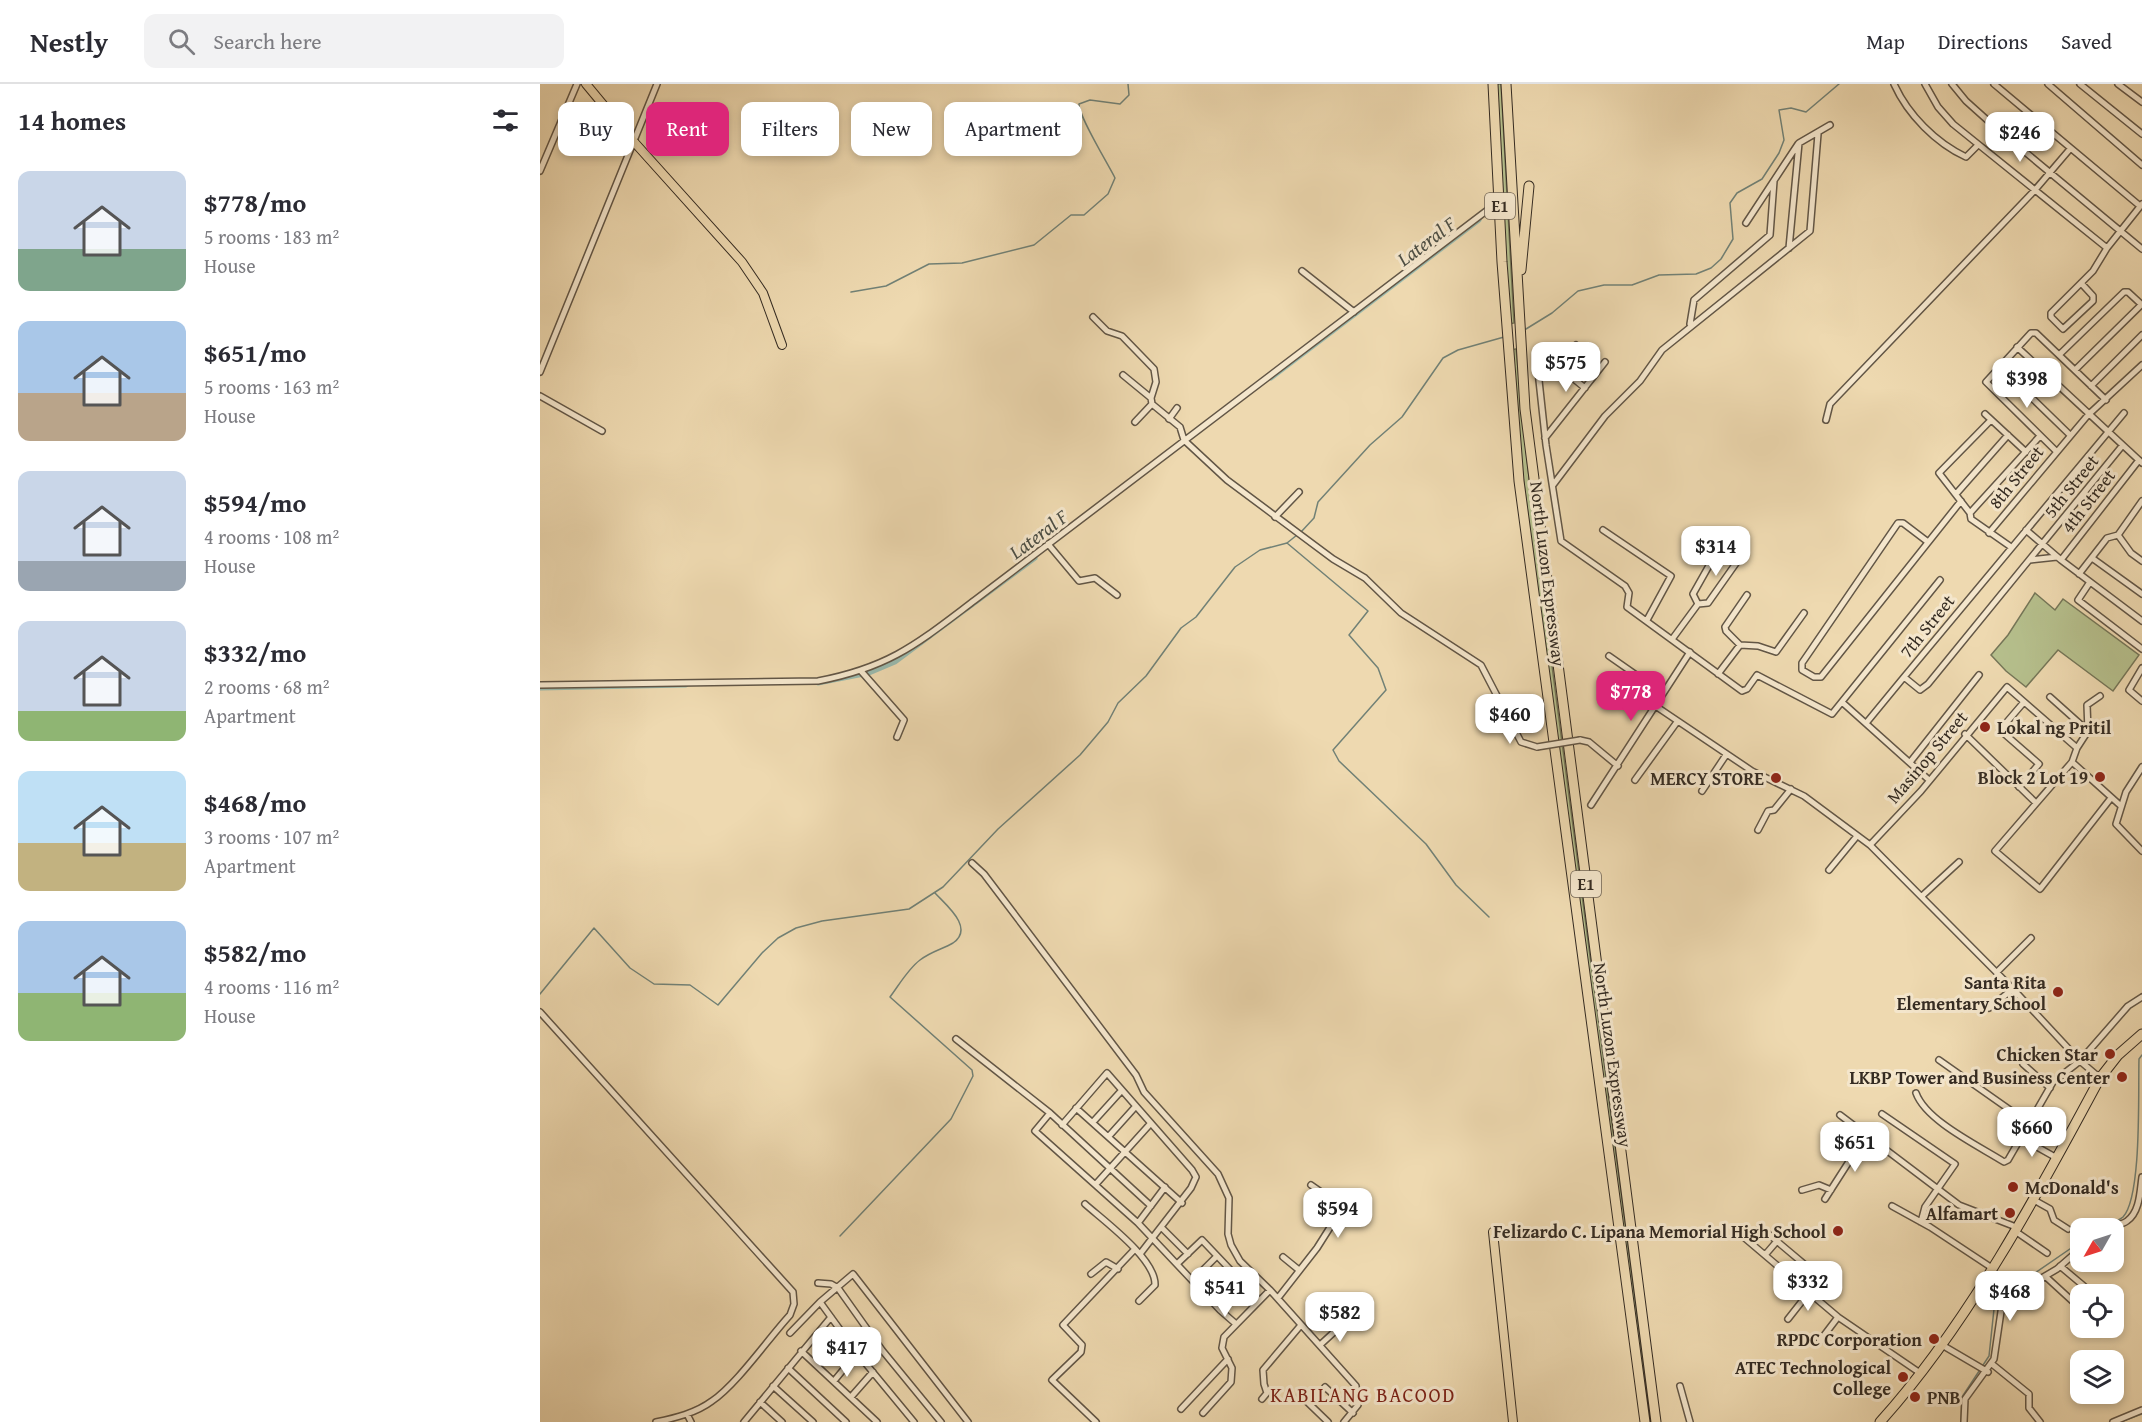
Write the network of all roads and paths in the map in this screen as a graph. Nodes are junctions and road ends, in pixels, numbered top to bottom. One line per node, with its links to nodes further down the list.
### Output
1 (578, 84): 22 (street)
2 (586, 84): 18 (main road)
3 (657, 84): 18 (street)
4 (1493, 84): 27 (highway, North Luzon Expressway / E1)
5 (1506, 84): 39 (highway, North Luzon Expressway / E1)
6 (1894, 84): 19 (street)
7 (1925, 84): 19 (street)
8 (1952, 84): 23 (street)
9 (1994, 84): 20 (street)
10 (2048, 84): 21 (street)
11 (2080, 84): 16 (street)
12 (2118, 84): 13 (street)
13 (2142, 102)
14 (1830, 125): 15 (street)
15 (1818, 134): 17 (street); 31 (street)
16 (2142, 134)
17 (1799, 142): 24 (street); 31 (street)
18 (635, 143): 42 (main road); 51 (street)
19 (1978, 145): 26 (street)
20 (2070, 149): 23 (street); 28 (street)
21 (2142, 165)
22 (540, 171)
23 (2051, 174): 26 (street); 30 (street)
24 (1774, 181): 29 (street); 40 (street)
25 (1529, 186): 39 (highway)
26 (2035, 190): 32 (street); 63 (street)
27 (1499, 201): 37 (street); 266 (highway, North Luzon Expressway / E1)
28 (2141, 205): 30 (street)
29 (1746, 223)
30 (2120, 230): 32 (street); 33 (street)
31 (1789, 248): 40 (street)
32 (2107, 248): 35 (street)
33 (2142, 249)
34 (1302, 271): 37 (street)
35 (2081, 283): 35 (street)
36 (2142, 305): 45 (street); 50 (street)
37 (1354, 312): 72 (street)
38 (1093, 317): 57 (street)
39 (1519, 323): 288 (highway, North Luzon Expressway / E1)
40 (1690, 325): 77 (street)
41 (2142, 335): 53 (street)
42 (782, 345)
43 (1576, 345): 54 (street)
44 (2017, 347): 45 (street); 49 (street); 61 (street)
45 (2059, 355): 50 (street)
46 (1537, 362): 71 (street)
47 (1605, 362): 54 (street)
48 (2142, 365): 56 (street, 8th Street)
49 (1999, 366): 69 (street); 70 (street)
50 (2075, 370): 53 (street)
51 (540, 372)
52 (1123, 375): 57 (street)
53 (2091, 386): 56 (street)
54 (1585, 388): 71 (street)
55 (540, 396): 66 (street)
56 (2106, 400): 61 (street, 8th Street)
57 (1152, 401): 62 (street); 65 (street)
58 (1177, 408): 62 (street)
59 (2124, 413): 67 (street, 7th Street)
60 (1985, 414): 64 (street)
61 (2088, 415): 67 (street); 69 (street, 8th Street)
62 (1169, 418): 72 (street)
63 (1826, 420)
64 (1991, 420): 68 (street); 79 (street)
65 (1135, 422)
66 (602, 431)
67 (2106, 431): 73 (street); 85 (street, 7th Street)
68 (2008, 435): 75 (street); 79 (street)
69 (2070, 435): 74 (street, 8th Street)
70 (2040, 436): 74 (street); 75 (street)
71 (1545, 438): 77 (street)
72 (1185, 441): 83 (street); 90 (street)
73 (2122, 446): 76 (street); 89 (street, 5th Street)
74 (2056, 451): 86 (street, 8th Street)
75 (2026, 452): 82 (street)
76 (2140, 461): 93 (street, 4th Street)
77 (1553, 485): 106 (street)
78 (1299, 492): 83 (street)
79 (1956, 494): 80 (street)
80 (1961, 501): 82 (street); 88 (street)
81 (2142, 501): 87 (street)
82 (1970, 513): 86 (street)
83 (1275, 517): 135 (street, bridge)
84 (1603, 530): 106 (street)
85 (2026, 530): 89 (street); 92 (street, 7th Street)
86 (1989, 533): 92 (street)
87 (2118, 536): 94 (street); 97 (street)
88 (1928, 542): 88 (street)
89 (2042, 545): 93 (street); 96 (street, 7th Street)
90 (1049, 546): 102 (street); 114 (street)
91 (1719, 548): 104 (street)
92 (2010, 548): 117 (street, 7th Street)
93 (2059, 558): 96 (street); 98 (street)
94 (2092, 558): 98 (street); 101 (street)
95 (1739, 559): 104 (street)
96 (2030, 560): 117 (street, 7th Street)
97 (2142, 561)
98 (2079, 574): 100 (street)
99 (1940, 580): 124 (street)
100 (2090, 582): 107 (street); 110 (street)
101 (2142, 594)
102 (1117, 595)
103 (1748, 595): 109 (street)
104 (1698, 604): 108 (street)
105 (1804, 613): 109 (street)
106 (1647, 620): 108 (street)
107 (2142, 621)
108 (1673, 638): 111 (street)
109 (1740, 645): 115 (street)
110 (2142, 649)
111 (1690, 652): 115 (street); 119 (street)
112 (1609, 656): 119 (street)
113 (2142, 668): 122 (street)
114 (862, 674): 118 (street); 130 (street)
115 (1718, 674): 124 (street)
116 (1979, 675): 133 (street)
117 (1904, 677): 127 (street)
118 (540, 685)
119 (1662, 693): 125 (street)
120 (2100, 696): 128 (street)
121 (2050, 697): 128 (street)
122 (2142, 701)
123 (2024, 702): 129 (street, Masinop Street); 131 (street); 139 (street)
124 (1843, 703): 127 (street)
125 (1654, 705): 126 (street); 135 (street)
126 (1677, 722): 132 (street); 137 (street)
127 (1866, 722): 133 (street)
128 (2088, 730): 131 (street)
129 (1965, 734): 138 (street, Masinop Street); 139 (street)
130 (897, 737)
131 (2077, 748): 134 (street)
132 (1726, 755): 140 (street); 141 (street)
133 (1911, 761): 138 (street)
134 (2072, 762): 142 (street); 143 (street)
135 (1618, 766): 144 (street)
136 (2142, 767): 145 (street)
137 (1635, 780)
138 (1929, 780): 148 (street, Masinop Street)
139 (2019, 787): 143 (street)
140 (1791, 789): 146 (street); 147 (street)
141 (1702, 791)
142 (2111, 798): 143 (street); 145 (street)
143 (2036, 803)
144 (1591, 805)
145 (2121, 806): 149 (street)
146 (1758, 830)
147 (1857, 836): 148 (street); 152 (street)
148 (1870, 845): 153 (street)
149 (2142, 850)
150 (1959, 862): 153 (street)
151 (972, 863): 229 (street)
152 (1829, 870)
153 (1922, 896): 155 (street)
154 (2031, 938): 155 (street)
155 (1997, 972): 156 (street)
156 (2013, 989): 158 (street); 163 (street)
157 (2142, 997): 163 (street)
158 (1989, 1008)
159 (540, 1012): 271 (street)
160 (956, 1039): 171 (street)
161 (2140, 1039): 165 (highway)
162 (1939, 1060): 176 (street)
163 (2080, 1061): 165 (street); 166 (street)
164 (2023, 1064): 166 (street)
165 (2100, 1078): 182 (highway)
166 (2050, 1088): 176 (street)
167 (1122, 1090): 169 (street); 170 (street); 174 (street)
168 (1916, 1093): 180 (street)
169 (1136, 1106): 175 (street); 179 (street)
170 (1076, 1108): 174 (street); 177 (street)
171 (1050, 1113): 177 (street); 185 (street)
172 (1840, 1114): 178 (street)
173 (1882, 1114): 188 (street)
174 (1093, 1122): 179 (street)
175 (1150, 1123): 181 (street); 193 (street)
176 (2030, 1124): 180 (street)
177 (1062, 1125): 183 (street)
178 (1866, 1135): 188 (street); 189 (street)
179 (1109, 1136): 181 (street)
180 (2021, 1138): 182 (street)
181 (1125, 1151): 183 (street); 187 (street)
182 (2055, 1157): 192 (highway)
183 (1109, 1168): 185 (street); 196 (street)
184 (2142, 1177): 194 (street)
185 (1096, 1184): 200 (street)
186 (1311, 1185): 221 (street)
187 (1165, 1188): 193 (street); 196 (street)
188 (1936, 1188): 198 (street); 203 (street)
189 (1831, 1190): 190 (street); 191 (street)
190 (1802, 1191)
191 (1825, 1199)
192 (2032, 1199): 203 (highway); 204 (street)
193 (1182, 1203): 202 (street)
194 (2140, 1203): 199 (street)
195 (1085, 1204): 209 (street)
196 (1151, 1206): 200 (street)
197 (1892, 1206): 198 (street)
198 (1921, 1222): 219 (street)
199 (2124, 1222)
200 (1138, 1223): 207 (street)
201 (1760, 1227): 208 (street)
202 (1162, 1228): 207 (street); 212 (street)
203 (2015, 1228): 210 (street); 219 (highway)
204 (2068, 1229)
205 (1493, 1232): 285 (main road)
206 (1740, 1234): 213 (street)
207 (1153, 1238): 211 (street); 217 (street)
208 (1777, 1241): 213 (street); 232 (street)
209 (1135, 1249): 211 (street); 220 (street)
210 (2047, 1253)
211 (1140, 1254): 235 (street)
212 (1188, 1254): 214 (street); 217 (street)
213 (1765, 1255): 230 (street)
214 (1216, 1256): 224 (street); 227 (street)
215 (1283, 1257): 221 (street)
216 (2070, 1258): 218 (street)
217 (1178, 1263): 224 (street)
218 (2061, 1266): 223 (street); 226 (street)
219 (1992, 1268): 247 (highway)
220 (1118, 1269): 222 (street); 282 (street)
221 (1299, 1270): 231 (street)
222 (1091, 1274)
223 (2045, 1276): 233 (street); 252 (street)
224 (1193, 1280): 237 (street)
225 (818, 1283): 228 (street)
226 (2082, 1284)
227 (1244, 1287): 234 (street); 237 (street)
228 (838, 1288): 236 (street); 280 (street); 281 (street)
229 (1270, 1290): 231 (street); 234 (street)
230 (1810, 1291): 232 (street); 240 (street)
231 (1278, 1298): 243 (street)
232 (1818, 1298): 239 (street)
233 (2070, 1299)
234 (1259, 1300): 242 (street)
235 (1139, 1301)
236 (820, 1302): 238 (street); 244 (street)
237 (1220, 1310): 242 (street)
238 (831, 1317): 245 (street); 249 (street)
239 (1838, 1317): 246 (street); 257 (street)
240 (1788, 1319)
241 (1344, 1323): 248 (street)
242 (1236, 1324): 251 (street)
243 (1301, 1325): 248 (street); 264 (street)
244 (790, 1333)
245 (844, 1335): 250 (street); 253 (street)
246 (1819, 1342)
247 (1940, 1344): 255 (street); 257 (highway)
248 (1320, 1345): 270 (street)
249 (801, 1351): 253 (street); 254 (street)
250 (857, 1353): 256 (street); 258 (street)
251 (1228, 1359): 267 (street); 269 (street)
252 (1992, 1364): 255 (street); 292 (street)
253 (818, 1365): 258 (street)
254 (788, 1368): 259 (street); 277 (street)
255 (1986, 1371): 291 (street)
256 (873, 1372): 263 (street); 279 (street)
257 (1920, 1373): 290 (highway)
258 (834, 1381): 263 (street)
259 (773, 1386): 265 (street); 276 (street)
260 (1680, 1386): 289 (street)
261 (1325, 1387): 270 (street)
262 (1300, 1395): 283 (street)
263 (851, 1397): 278 (street)
264 (1262, 1399)
265 (760, 1402): 274 (street); 275 (street)
266 (1642, 1402): 286 (highway); 287 (highway, North Luzon Expressway / E1)
267 (1181, 1409)
268 (2142, 1410): 293 (street)
269 (1203, 1413)
270 (1353, 1413): 284 (street)
271 (687, 1414): 272 (street); 273 (street)
272 (659, 1422)
273 (692, 1422)
274 (744, 1422)
275 (782, 1422)
276 (813, 1422)
277 (846, 1422)
278 (877, 1422)
279 (914, 1422)
280 (941, 1422)
281 (968, 1422)
282 (1096, 1422)
283 (1328, 1422)
284 (1344, 1422)
285 (1514, 1422)
286 (1639, 1422)
287 (1645, 1422)
288 (1656, 1422)
289 (1690, 1422)
290 (1880, 1422)
291 (1964, 1422)
292 (2040, 1422)
293 (2113, 1422)

